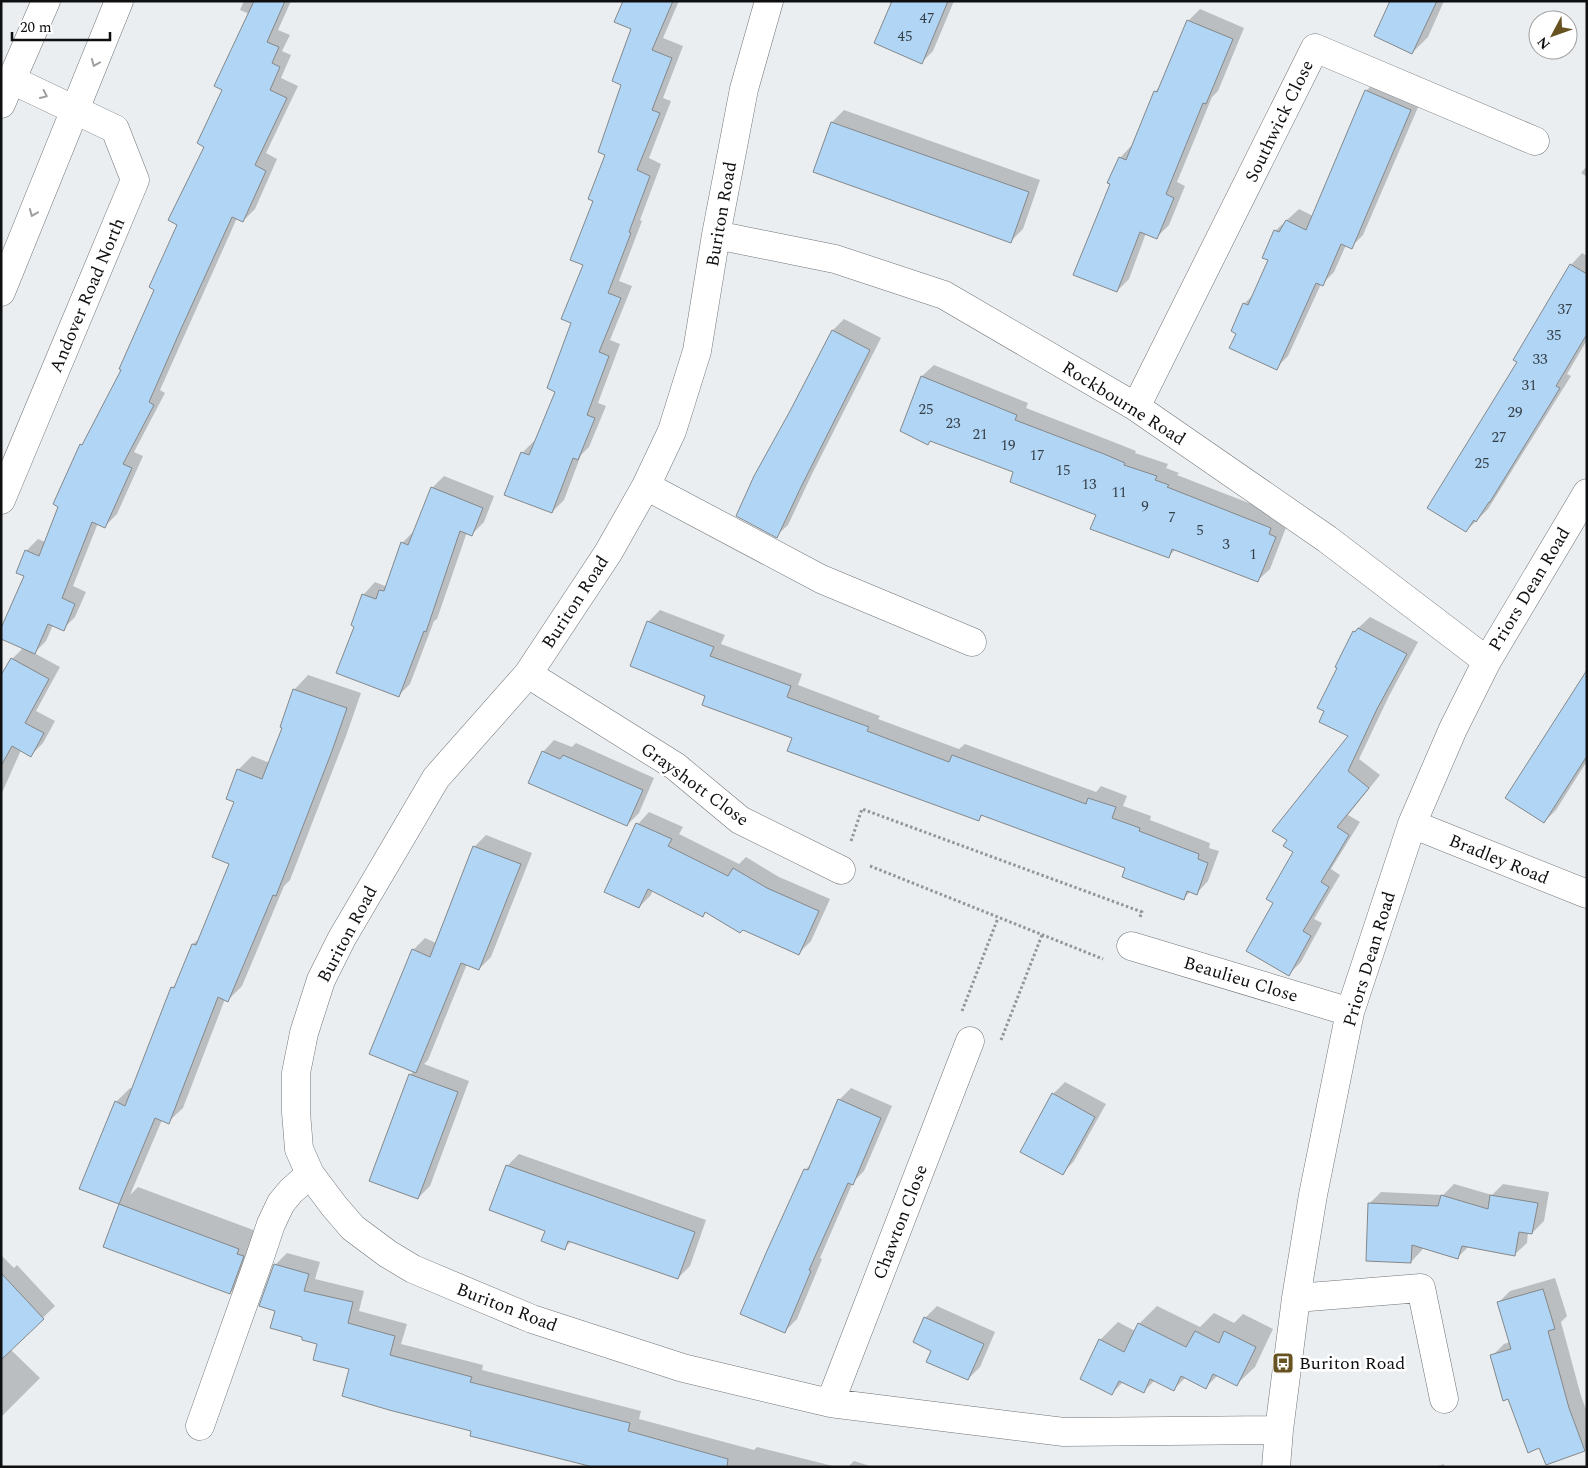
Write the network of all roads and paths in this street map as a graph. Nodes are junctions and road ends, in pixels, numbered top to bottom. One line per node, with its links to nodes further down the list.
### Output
1 (46, 1): 4 (street, Andover Road North)
2 (119, 1): 5 (street, one-way to 5)
3 (769, 1): 7 (street, Buriton Road)
4 (7, 92): 5 (street, Andover Road North, one-way to 5)
5 (76, 110): 8 (street, one-way to 8); 12 (street, Andover Road North)
6 (1536, 141): 9 (street, Southwick Close)
7 (716, 235): 9 (street, Rockbourne Road); 10 (street, Buriton Road)
8 (1, 292)
9 (1136, 407): 14 (street, Rockbourne Road)
10 (646, 486): 13 (street); 15 (street, Buriton Road)
11 (1587, 493): 14 (street, Priors Dean Road)
12 (1, 500)
13 (972, 642)
14 (1487, 661): 16 (street, Priors Dean Road)
15 (528, 674): 17 (street, Grayshott Close); 24 (street, Buriton Road)
16 (1412, 824): 18 (street, Bradley Road); 22 (street, Priors Dean Road)
17 (844, 863): 19 (path); 21 (path)
18 (1587, 894)
19 (998, 918): 20 (path); 23 (path)
20 (1042, 935): 21 (path); 23 (path)
21 (1131, 946): 22 (street, Beaulieu Close)
22 (1350, 1012): 25 (street, Priors Dean Road)
23 (970, 1041): 27 (street, Chawton Close)
24 (310, 1174): 27 (street, Buriton Road); 28 (street)
25 (1296, 1298): 26 (street); 29 (street, Priors Dean Road)
26 (1444, 1399)
27 (830, 1403): 29 (street, Buriton Road)
28 (200, 1426)
29 (1278, 1430): 30 (street, Priors Dean Road)
30 (1276, 1467)

